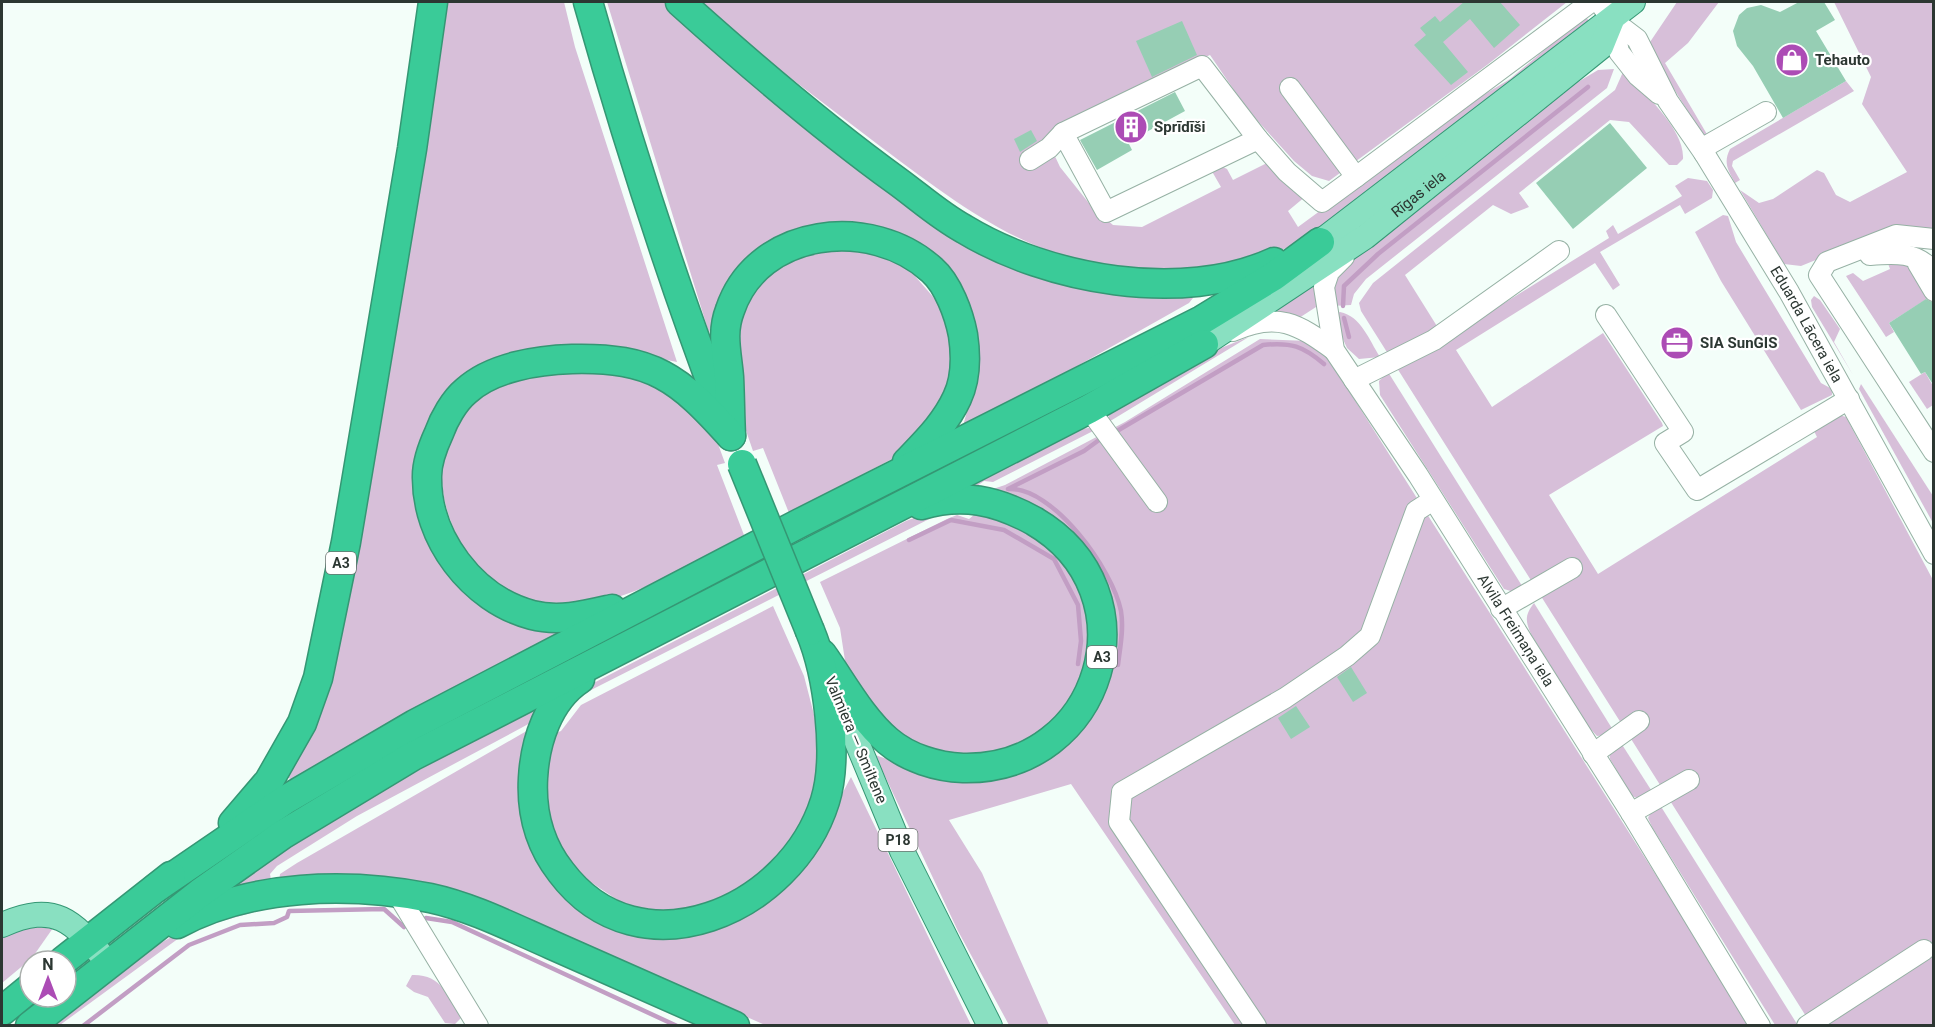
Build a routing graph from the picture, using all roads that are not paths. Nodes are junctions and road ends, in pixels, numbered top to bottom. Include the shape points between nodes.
1 (433, 2) edge
2 (588, 2) edge
3 (680, 2) edge
4 (1591, 2) edge
5 (1633, 2) edge
6 (1605, 11) edge
7 (1290, 88) dead end
8 (1766, 112) dead end
9 (1063, 133) junction
10 (1258, 139) junction
11 (1704, 153) junction
12 (1030, 160) dead end
13 (1356, 177) junction
14 (1365, 237) junction
15 (1934, 239) edge
16 (1320, 242) junction
17 (1559, 251) dead end
18 (1925, 256) edge
19 (1934, 273) edge
20 (1819, 275) junction
21 (1934, 291) edge
22 (1790, 292) junction
23 (1606, 315) dead end
24 (1204, 344) junction
25 (1334, 350) junction
26 (1354, 380) junction
27 (1849, 399) junction
28 (1089, 409) junction
29 (731, 436) junction
30 (1933, 451) edge
31 (892, 478) junction
32 (1433, 500) junction
33 (1157, 502) dead end
34 (819, 546) junction
35 (1933, 553) edge
36 (1572, 568) dead end
37 (646, 602) junction
38 (1501, 609) junction
39 (696, 610) junction
40 (814, 640) junction
41 (1639, 721) dead end
42 (1593, 754) junction
43 (1689, 780) dead end
44 (1631, 813) junction
45 (156, 888) junction
46 (397, 893) junction
47 (2, 925) edge
48 (89, 940) junction
49 (78, 949) edge
50 (1924, 950) dead end
51 (116, 961) junction
52 (18, 998) edge
53 (2, 1011) edge
54 (30, 1026) edge
55 (478, 1026) edge
56 (735, 1026) edge
57 (990, 1026) edge
58 (1256, 1026) edge
59 (1760, 1026) edge
60 (1806, 1026) edge

1 - 45 highway, A3 via 350,519 318,678 302,723 269,781 222,835
2 - 29 highway, A3 via 681,303
3 - 16 highway via 764,79 871,162 964,230 1016,255 1064,270 1132,283 1198,282 1242,274
4 - 13 street
5 - 6 main road, Rīgas iela
6 - 11 street, Eduarda Lācera iela via 1619,52 1638,76 1668,101
6 - 14 main road, Rīgas iela via 1601,47
6 - 16 main road, Rīgas iela
7 - 13 street
8 - 11 street via 1708,145
9 - 10 street via 1202,66
9 - 10 street via 1106,212
9 - 12 street
10 - 13 street via 1287,172 1322,202
11 - 22 street, Eduarda Lācera iela
14 - 24 main road, Rīgas iela
14 - 25 street, Alvila Freimaņa iela via 1329,272 1324,287
15 - 20 street via 1896,235 1827,262
16 - 31 highway, A3 via 1202,320
17 - 26 street via 1434,340
18 - 19 street
18 - 20 street via 1870,255
18 - 21 street via 1922,274
20 - 22 street
20 - 30 street
22 - 27 street, Eduarda Lācera iela
23 - 27 street via 1683,432 1665,443 1697,490
24 - 25 street via 1243,326 1266,320 1288,321
24 - 28 highway, A3
25 - 26 street, Alvila Freimaņa iela
26 - 32 street, Alvila Freimaņa iela
27 - 35 street, Eduarda Lācera iela
28 - 33 street
28 - 34 highway, A3
29 - 31 highway via 723,333 741,286 764,261 787,247 815,238 845,235 879,242 910,253 933,271 954,308 965,347 962,380 947,418
29 - 37 highway via 696,398 656,370 597,359 546,360 504,369 466,391 444,421 431,452 427,477 437,529 463,572 504,605 533,615 569,618
29 - 40 highway, A3, bridge
31 - 37 highway, A3
32 - 38 street, Alvila Freimaņa iela
32 - 58 street via 1416,511 1370,636 1285,698 1122,792 1119,822
34 - 39 highway, A3
34 - 40 highway, A3 via 944,498 992,502 1047,529 1074,554 1095,591 1104,634 1096,679 1086,700 1065,726 1017,759 974,768 930,763 888,741
36 - 38 street
37 - 45 highway, A3 via 415,724 285,800
38 - 42 street, Alvila Freimaņa iela
39 - 40 highway via 572,684 548,717 536,753 532,796 542,842 568,881 584,897 625,919 670,925 712,916 752,897 803,844 824,804 833,768 832,734
39 - 51 highway, A3 via 346,795 200,893
40 - 57 main road, Valmiera — Smiltene / P18 via 902,851
41 - 42 street
42 - 44 street, Alvila Freimaņa iela
43 - 44 street
44 - 59 street, Alvila Freimaņa iela
45 - 48 highway, A3
46 - 51 highway via 306,891 249,898 194,915
46 - 55 street
46 - 56 highway via 431,899 496,921
47 - 48 main road via 24,915 41,913 66,921
48 - 49 highway, A3
48 - 51 main road
50 - 60 street
51 - 54 highway, A3
52 - 53 highway

